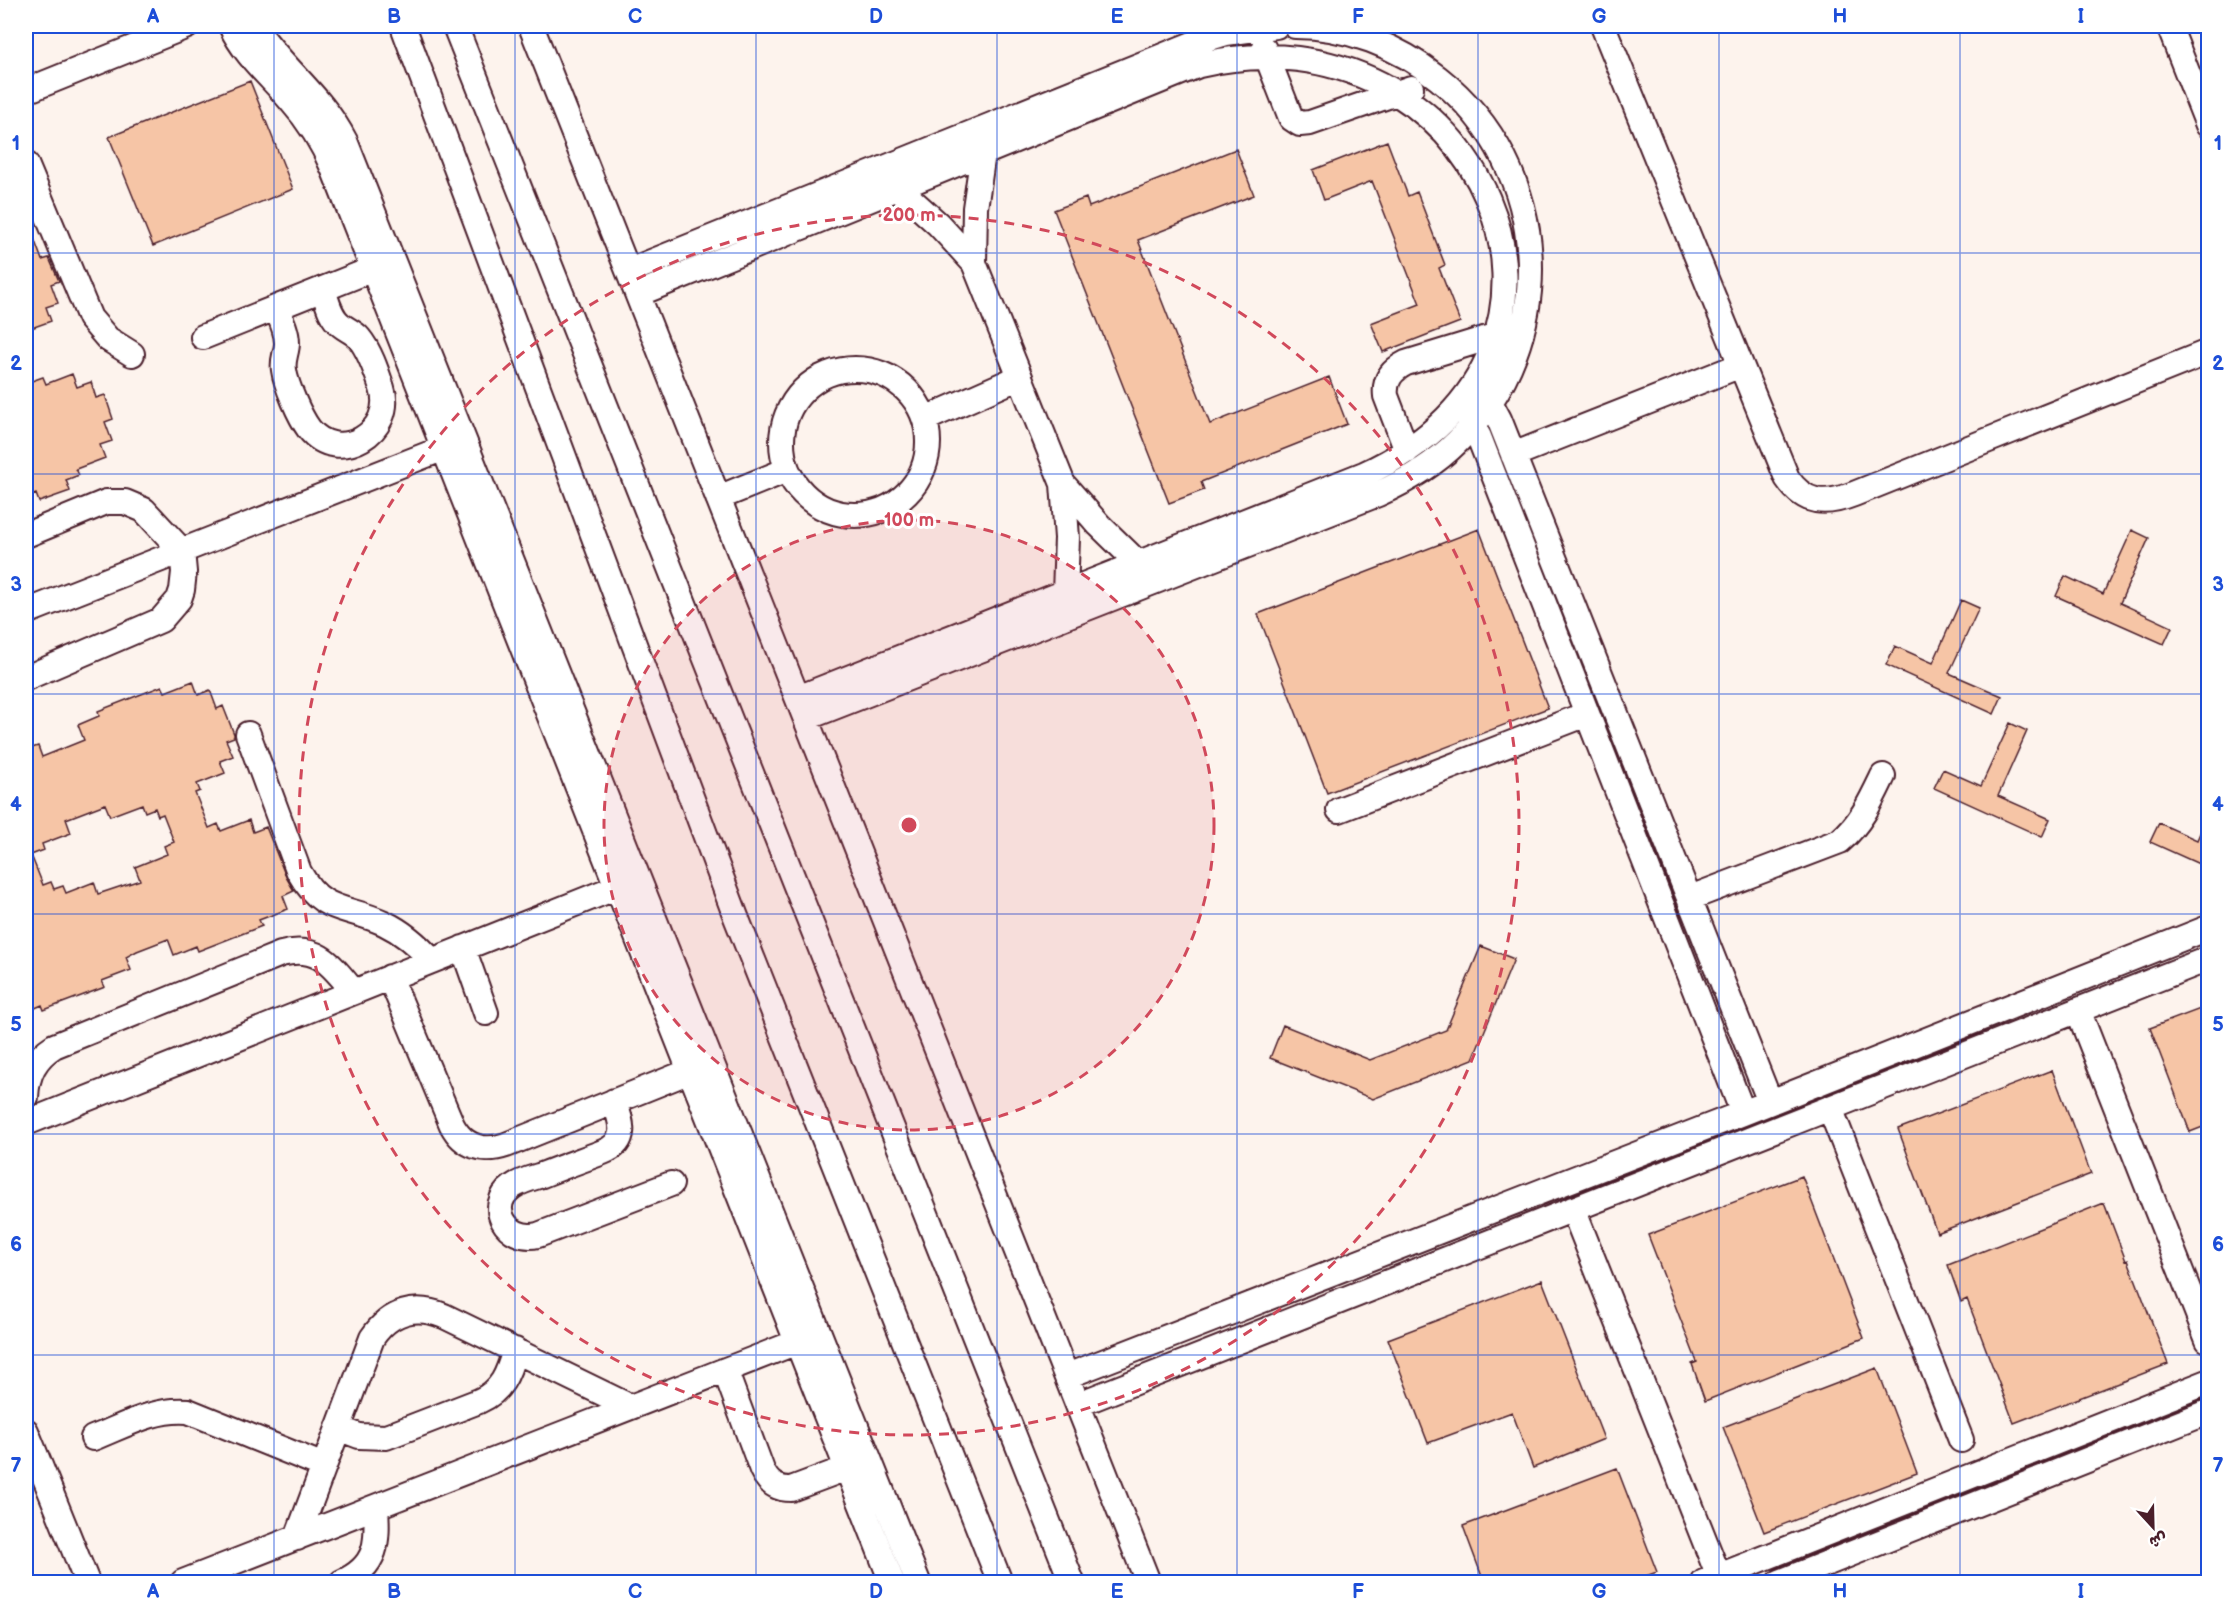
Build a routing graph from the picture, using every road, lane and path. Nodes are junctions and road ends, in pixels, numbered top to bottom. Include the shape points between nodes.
1 (187, 26) edge
2 (231, 26) edge
3 (254, 26) edge
4 (404, 26) edge
5 (455, 26) edge
6 (531, 26) edge
7 (1276, 26) edge
8 (1603, 26) edge
9 (2169, 26) edge
10 (1325, 35) edge
11 (1264, 50) junction
12 (1411, 88) junction
13 (26, 91) edge
14 (2208, 125) edge
15 (983, 153) junction
16 (26, 164) edge
17 (898, 188) junction
18 (974, 263) junction
19 (373, 269) junction
20 (629, 270) junction
21 (323, 289) junction
22 (638, 294) junction
23 (276, 308) junction
24 (1494, 336) junction
25 (203, 337) dead end
26 (2208, 352) edge
27 (132, 354) dead end
28 (1741, 365) junction
29 (1020, 377) junction
30 (1473, 382) junction
31 (1460, 402) junction
32 (1490, 402) junction
33 (925, 419) junction
34 (1473, 425) junction
35 (444, 448) junction
36 (1407, 451) junction
37 (1513, 455) junction
38 (787, 470) junction
39 (1063, 484) junction
40 (718, 498) junction
41 (26, 535) edge
42 (182, 550) junction
43 (1138, 563) junction
44 (1065, 593) junction
45 (26, 612) edge
46 (26, 678) edge
47 (802, 708) junction
48 (1587, 714) junction
49 (248, 734) dead end
50 (1883, 776) dead end
51 (1339, 810) dead end
52 (617, 887) junction
53 (1690, 898) junction
54 (2208, 928) edge
55 (463, 948) junction
56 (2208, 959) edge
57 (432, 961) junction
58 (390, 977) junction
59 (354, 992) junction
60 (2078, 1010) junction
61 (486, 1013) dead end
62 (1748, 1046) junction
63 (1721, 1058) junction
64 (690, 1071) junction
65 (26, 1097) edge
66 (614, 1101) junction
67 (1770, 1102) junction
68 (1830, 1108) junction
69 (1743, 1113) junction
70 (26, 1123) edge
71 (671, 1184) dead end
72 (1573, 1209) junction
73 (2208, 1340) edge
74 (797, 1342) junction
75 (515, 1350) junction
76 (725, 1370) junction
77 (1067, 1376) junction
78 (2208, 1382) edge
79 (1079, 1404) junction
80 (631, 1407) junction
81 (2208, 1412) edge
82 (338, 1428) junction
83 (26, 1431) edge
84 (93, 1438) dead end
85 (1961, 1440) dead end
86 (324, 1466) junction
87 (847, 1468) junction
88 (376, 1507) junction
89 (297, 1538) junction
90 (1711, 1580) edge
91 (87, 1582) edge
92 (183, 1582) edge
93 (342, 1582) edge
94 (892, 1582) edge
95 (918, 1582) edge
96 (1000, 1582) edge
97 (1071, 1582) edge
98 (1148, 1582) edge
99 (1780, 1582) edge

1 - 13 street
2 - 19 street via 251,58 291,101 320,141
3 - 95 street via 328,112 348,148
4 - 96 street via 736,917
5 - 97 street
6 - 20 street
7 - 20 street via 1200,41
8 - 28 street
9 - 14 street
10 - 11 street via 1298,49
10 - 12 street
10 - 32 street via 1383,44 1450,87 1485,127 1512,173 1527,224 1531,277 1518,346
11 - 12 street via 1291,118 1300,124
11 - 15 street via 1199,65
12 - 24 street via 1452,124 1490,189 1500,221 1505,262
15 - 17 street
15 - 18 street via 975,208
16 - 27 street via 90,318 108,339
17 - 18 street
17 - 22 street
18 - 29 street
19 - 21 street
19 - 35 street
20 - 22 street
21 - 23 street
21 - 23 street via 334,318 364,346 382,388 382,418 362,440 332,444 308,427 284,372 286,335
22 - 40 street
23 - 25 street
24 - 30 street
24 - 36 street via 1394,370 1385,389 1386,396
26 - 28 street via 1827,502 1799,493 1787,478
28 - 37 street
29 - 33 street
29 - 39 street
30 - 31 street
30 - 32 street
31 - 34 street
31 - 36 street
32 - 34 street
32 - 37 street
33 - 38 street via 928,448 919,477 900,500 880,511 843,515 829,511 804,495
33 - 38 street via 910,394 887,376 858,369 829,374 804,389 787,413 781,442
34 - 47 street via 1420,472 1378,494
34 - 48 street
35 - 42 street
35 - 52 street
36 - 43 street via 1365,474
37 - 53 street
38 - 40 street
39 - 43 street
39 - 44 street
40 - 47 street
41 - 42 street via 106,502 125,502 144,510
42 - 45 street
42 - 46 street via 182,590 161,620
43 - 44 street
44 - 47 street
47 - 77 street
48 - 51 street
48 - 63 street
49 - 57 street via 298,872 312,892 332,906 398,930
50 - 53 street via 1864,815 1840,841
52 - 55 street
52 - 64 street
53 - 62 street
54 - 67 street
55 - 57 street
55 - 61 street
56 - 60 street
57 - 58 street
58 - 59 street
58 - 66 street via 452,1125 470,1145 497,1148
59 - 65 street via 318,956 300,951 281,954 54,1046 33,1066
59 - 70 street
60 - 68 street
60 - 73 street
62 - 63 street
62 - 67 street
63 - 69 street
64 - 66 street
64 - 74 street
66 - 71 street via 622,1126 615,1145 511,1187 502,1201 505,1225 516,1234 538,1235
67 - 69 street
68 - 72 street
68 - 85 street
69 - 77 street
72 - 79 street
72 - 90 street
74 - 76 street
74 - 87 street
75 - 80 street
75 - 82 street via 502,1385 479,1401 386,1437 359,1436
75 - 82 street via 433,1311 398,1313 372,1338
76 - 80 street
76 - 87 street via 770,1483 791,1489
77 - 79 street
78 - 90 street
79 - 98 street
80 - 88 street
81 - 99 street
82 - 86 street
83 - 91 street
84 - 86 street via 157,1413 188,1411
86 - 89 street
87 - 94 street
88 - 89 street
88 - 93 street via 377,1539 372,1557 360,1572
89 - 92 street

